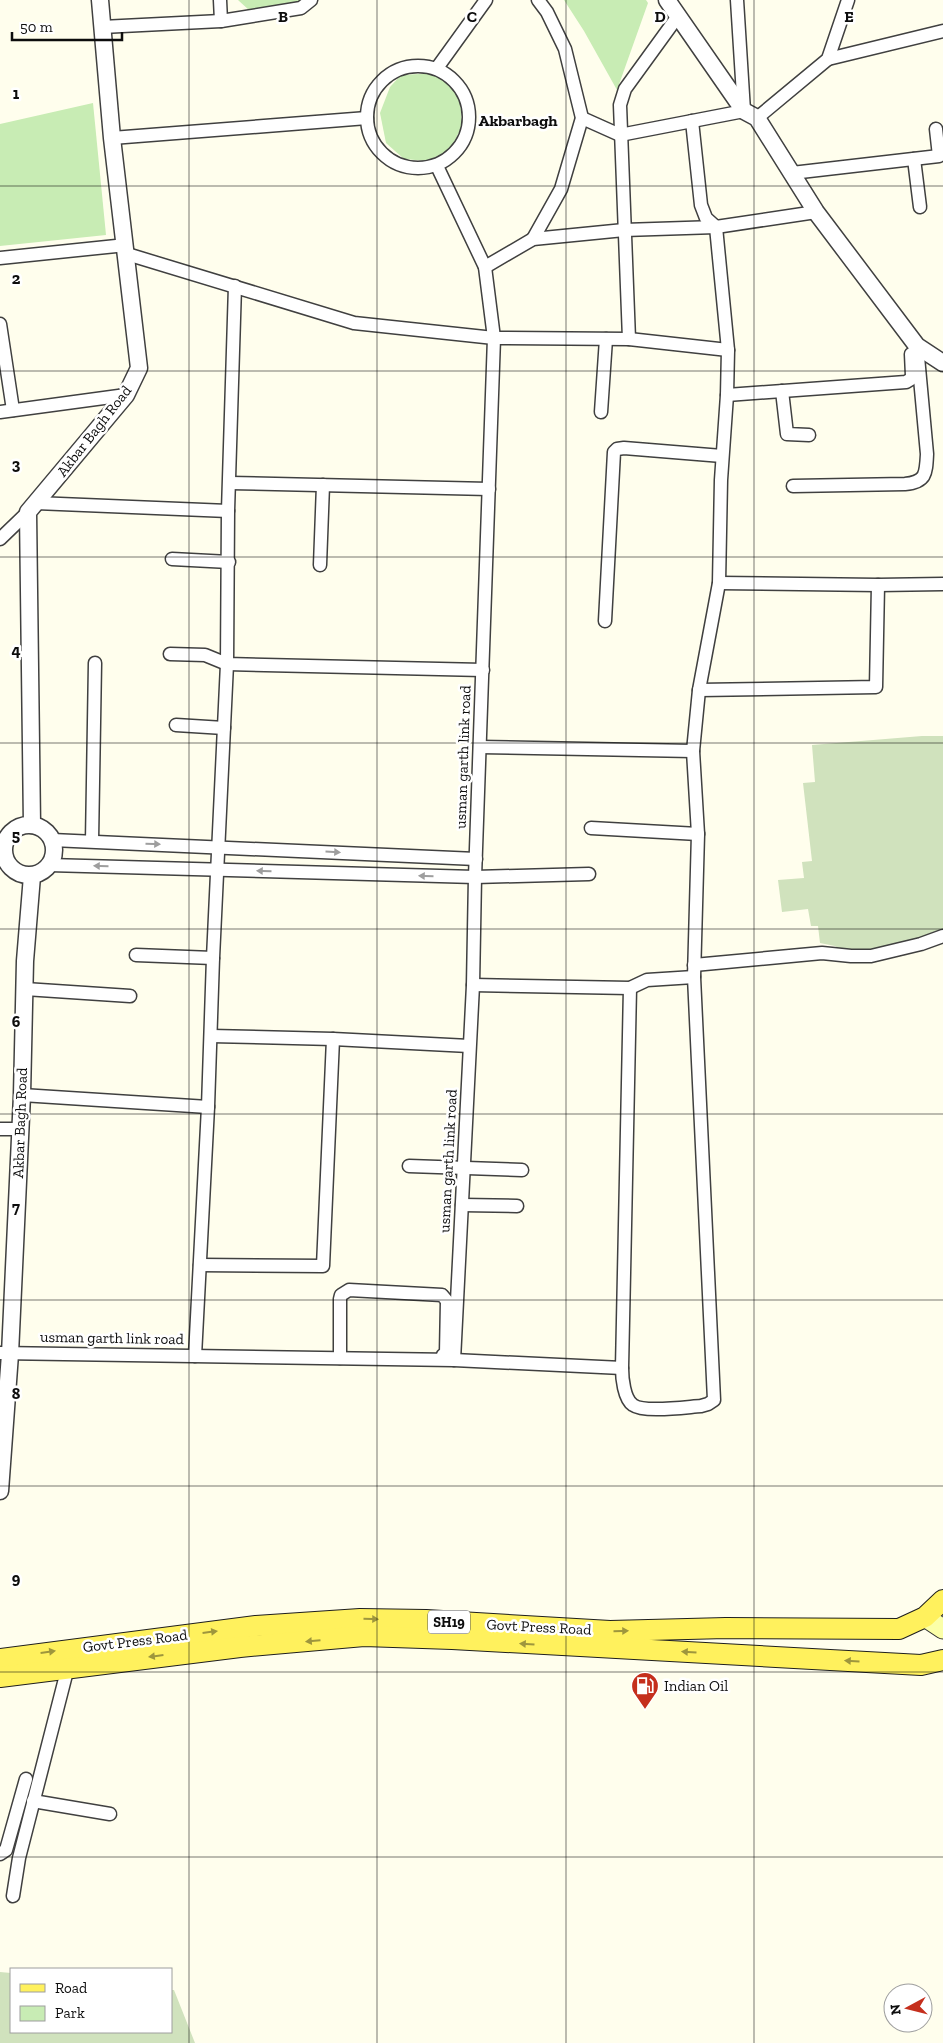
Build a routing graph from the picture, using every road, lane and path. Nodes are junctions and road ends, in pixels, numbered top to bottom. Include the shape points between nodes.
1 (100, 0) edge
2 (220, 0) edge
3 (311, 0) edge
4 (486, 0) edge
5 (538, 0) edge
6 (667, 0) edge
7 (736, 0) edge
8 (848, 0) edge
9 (678, 16) junction
10 (221, 20) junction
11 (102, 27) junction
12 (943, 32) edge
13 (828, 59) junction
14 (436, 68) junction
15 (750, 115) junction
16 (367, 118) junction
17 (582, 118) junction
18 (692, 121) junction
19 (936, 129) dead end
20 (620, 134) junction
21 (112, 138) junction
22 (914, 159) junction
23 (437, 166) junction
24 (792, 173) junction
25 (920, 207) dead end
26 (816, 212) junction
27 (716, 227) junction
28 (624, 230) junction
29 (533, 239) junction
30 (126, 249) junction
31 (0, 258) edge
32 (485, 267) junction
33 (236, 286) junction
34 (0, 324) edge
35 (494, 338) junction
36 (606, 339) junction
37 (629, 339) junction
38 (914, 341) junction
39 (728, 350) junction
40 (943, 363) edge
41 (782, 391) junction
42 (126, 395) junction
43 (727, 395) junction
44 (6, 411) edge
45 (601, 412) dead end
46 (809, 435) dead end
47 (722, 456) junction
48 (230, 483) junction
49 (323, 485) junction
50 (793, 486) dead end
51 (489, 489) junction
52 (32, 507) junction
53 (228, 510) junction
54 (2, 536) edge
55 (172, 559) dead end
56 (229, 562) junction
57 (320, 565) dead end
58 (719, 583) junction
59 (943, 584) edge
60 (878, 585) junction
61 (605, 621) dead end
62 (170, 654) dead end
63 (96, 663) dead end
64 (227, 664) junction
65 (483, 670) junction
66 (700, 690) junction
67 (176, 725) dead end
68 (224, 728) junction
69 (480, 747) junction
70 (693, 751) junction
71 (32, 825) junction
72 (591, 828) dead end
73 (698, 834) junction
74 (52, 840) junction
75 (92, 841) junction
76 (218, 846) junction
77 (2, 848) edge
78 (476, 859) junction
79 (50, 865) junction
80 (217, 869) junction
81 (589, 874) dead end
82 (32, 876) junction
83 (475, 877) junction
84 (943, 936) edge
85 (136, 954) dead end
86 (213, 958) junction
87 (694, 971) junction
88 (473, 985) junction
89 (25, 988) junction
90 (630, 988) junction
91 (130, 996) dead end
92 (211, 1036) junction
93 (333, 1038) junction
94 (469, 1046) junction
95 (22, 1096) junction
96 (208, 1107) junction
97 (0, 1129) edge
98 (20, 1129) junction
99 (409, 1166) dead end
100 (464, 1168) junction
101 (522, 1170) dead end
102 (462, 1204) junction
103 (518, 1206) dead end
104 (200, 1265) junction
105 (5, 1353) edge
106 (340, 1354) junction
107 (195, 1356) junction
108 (454, 1360) junction
109 (622, 1368) junction
110 (0, 1491) edge
111 (943, 1600) edge
112 (925, 1616) junction
113 (943, 1628) edge
114 (0, 1659) edge
115 (943, 1660) edge
116 (68, 1667) junction
117 (0, 1677) edge
118 (26, 1779) dead end
119 (34, 1801) junction
120 (110, 1814) dead end
121 (0, 1854) edge
122 (13, 1896) dead end

1 - 11 street, Akbar Bagh Road
2 - 10 street
3 - 10 street via 301,8
4 - 14 street
5 - 17 street via 565,49
6 - 9 street
7 - 15 street
8 - 13 street
9 - 15 street
9 - 20 street via 625,89 620,106
10 - 11 street
11 - 21 street, Akbar Bagh Road
12 - 13 street
13 - 15 street
14 - 16 street via 407,66 382,80 369,100
14 - 23 street via 452,77 466,95 470,113 467,135 458,151
15 - 18 street
15 - 24 street
16 - 21 street
16 - 23 street via 370,135 392,162 419,169
17 - 20 street
17 - 29 street via 561,189
18 - 20 street
18 - 27 street via 701,205 706,218
19 - 22 street via 939,156
20 - 28 street
21 - 30 street, Akbar Bagh Road
22 - 24 street
22 - 25 street
23 - 32 street, usman garth link road
24 - 26 street
26 - 27 street
26 - 38 street
27 - 28 street
27 - 39 street
28 - 29 street
28 - 37 street
29 - 32 street
30 - 31 street
30 - 33 street
30 - 42 street, Akbar Bagh Road via 139,368
32 - 35 street, usman garth link road
33 - 35 street via 354,323
33 - 48 street
34 - 44 street
35 - 36 street
35 - 51 street, usman garth link road
36 - 37 street
36 - 45 street
37 - 39 street
38 - 40 street
38 - 41 street via 912,376 906,382
38 - 50 street via 927,454 923,478 905,484
39 - 43 street
41 - 43 street
41 - 46 street via 787,434
42 - 44 street
42 - 52 street, Akbar Bagh Road
43 - 47 street
47 - 58 street
47 - 61 street via 624,448 614,452
48 - 49 street
48 - 53 street
49 - 51 street
49 - 57 street
51 - 65 street, usman garth link road
52 - 53 street
52 - 54 street
52 - 71 street
53 - 56 street
55 - 56 street
56 - 64 street
58 - 60 street
58 - 66 street
59 - 60 street
60 - 66 street via 876,687
62 - 64 street via 204,656
63 - 75 street
64 - 65 street
64 - 68 street
65 - 69 street, usman garth link road
66 - 70 street
67 - 68 street
68 - 76 street
69 - 70 street
69 - 78 street, usman garth link road
70 - 73 street
71 - 74 street via 46,831
71 - 77 street via 16,828
72 - 73 street
73 - 87 street
74 - 75 street
74 - 79 street via 54,852
75 -> 76 street
76 -> 78 street
76 - 80 street
77 - 82 street via 11,869
78 - 83 street, usman garth link road
80 -> 79 street
79 - 82 street
83 -> 80 street
80 - 86 street
81 - 83 street
82 - 89 street, Akbar Bagh Road
83 - 88 street, usman garth link road
84 - 87 street via 871,956 822,953
85 - 86 street
86 - 92 street
87 - 90 street via 647,980
87 - 109 street via 714,1400 701,1406 639,1408 627,1397
88 - 90 street
88 - 94 street, usman garth link road
89 - 91 street
89 - 95 street, Akbar Bagh Road
90 - 109 street
92 - 93 street
92 - 96 street
93 - 94 street
93 - 104 street via 323,1266
94 - 100 street, usman garth link road
95 - 96 street
95 - 98 street, Akbar Bagh Road
96 - 104 street
97 - 98 street
98 - 105 street, Akbar Bagh Road
99 - 100 street
100 - 101 street
100 - 102 street, usman garth link road
102 - 103 street
102 - 108 street, usman garth link road
104 - 107 street
105 - 107 street, usman garth link road
105 - 110 street, Akbar Bagh Road
106 - 106 street via 340,1299 344,1292 442,1295 447,1300 445,1354
106 - 107 street, usman garth link road
106 - 108 street, usman garth link road
108 - 109 street, usman garth link road
111 - 112 main road, SH19
112 - 113 main road
114 -> 112 main road, Govt Press Road / SH19 via 256,1626 360,1619 610,1631 899,1629
115 -> 116 main road, SH19 via 920,1665 364,1636
116 - 117 main road, SH19
116 - 119 street
118 - 121 street via 6,1850
119 - 120 street
119 - 122 street

